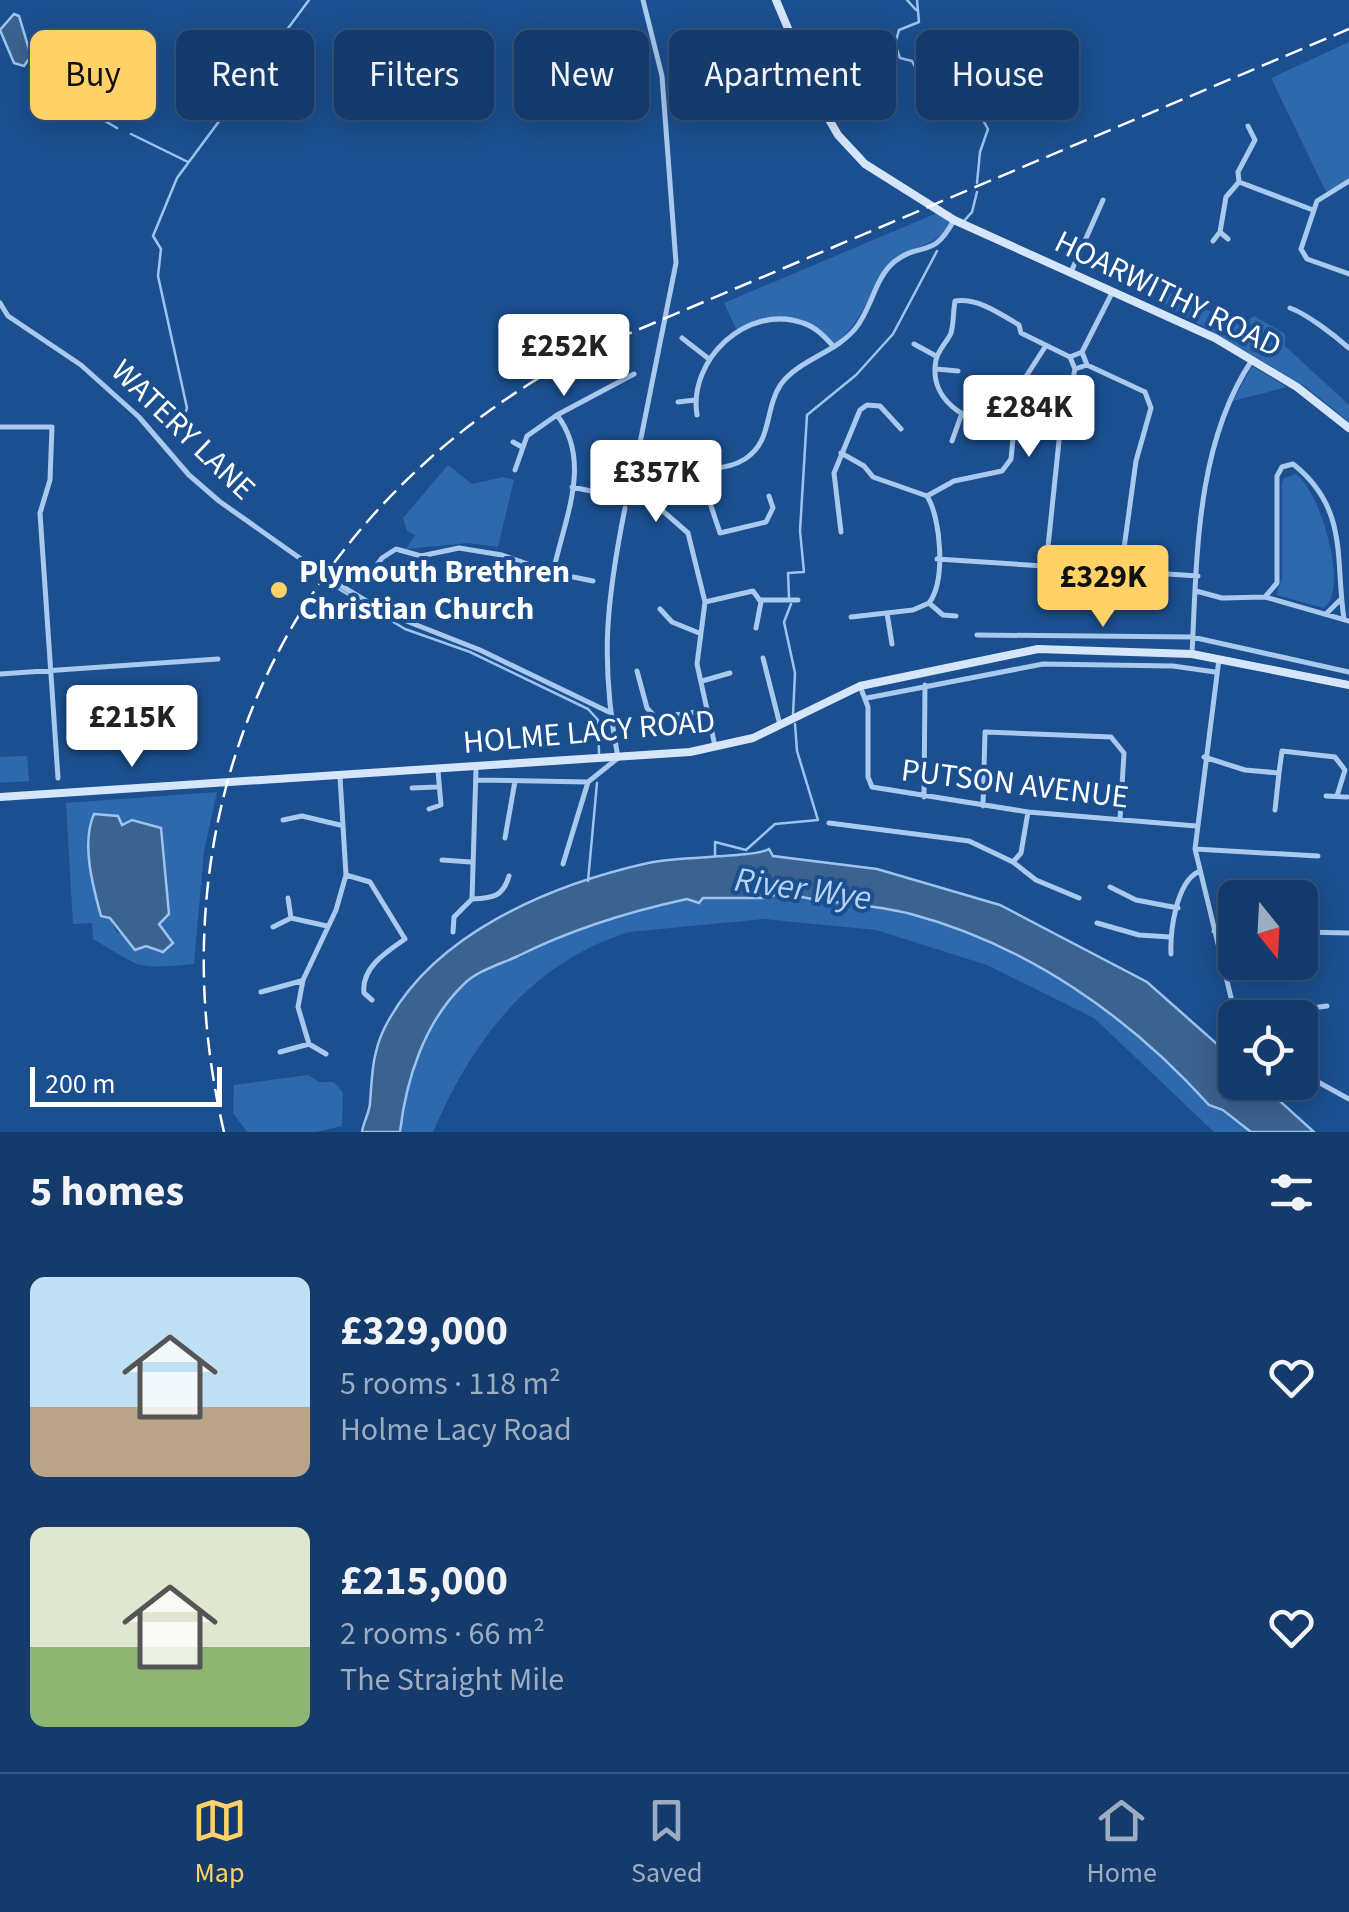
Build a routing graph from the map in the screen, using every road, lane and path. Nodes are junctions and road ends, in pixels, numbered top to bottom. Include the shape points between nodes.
1 (642, 0) edge
2 (776, 0) edge
3 (1248, 126) dead end
4 (1349, 181) edge
5 (1239, 182) junction
6 (1103, 200) dead end
7 (1314, 210) junction
8 (954, 220) junction
9 (1220, 232) junction
10 (1228, 239) dead end
11 (1213, 241) dead end
12 (1071, 272) junction
13 (1349, 274) edge
14 (1113, 290) junction
15 (0, 303) edge
16 (1290, 308) dead end
17 (682, 338) dead end
18 (914, 344) dead end
19 (834, 346) junction
20 (1045, 346) junction
21 (1349, 348) edge
22 (1082, 352) junction
23 (936, 356) junction
24 (1070, 358) junction
25 (708, 359) junction
26 (1252, 360) junction
27 (1086, 365) junction
28 (936, 369) junction
29 (1075, 369) junction
30 (958, 372) dead end
31 (634, 374) dead end
32 (695, 400) junction
33 (678, 402) dead end
34 (556, 414) junction
35 (697, 415) dead end
36 (961, 416) junction
37 (0, 426) edge
38 (1014, 426) junction
39 (1349, 428) edge
40 (901, 430) dead end
41 (952, 441) dead end
42 (512, 442) dead end
43 (522, 448) junction
44 (842, 453) junction
45 (670, 460) dead end
46 (710, 468) junction
47 (515, 470) dead end
48 (572, 488) junction
49 (769, 496) dead end
50 (927, 496) junction
51 (629, 498) junction
52 (626, 508) dead end
53 (841, 532) dead end
54 (937, 559) junction
55 (1046, 566) junction
56 (1121, 570) junction
57 (552, 573) junction
58 (368, 576) dead end
59 (1198, 576) junction
60 (592, 581) dead end
61 (1196, 591) junction
62 (1265, 598) junction
63 (1340, 599) junction
64 (760, 600) junction
65 (798, 600) dead end
66 (705, 602) junction
67 (929, 603) junction
68 (660, 609) dead end
69 (888, 612) junction
70 (1327, 613) junction
71 (956, 616) dead end
72 (852, 617) dead end
73 (1346, 620) edge
74 (756, 628) dead end
75 (699, 633) junction
76 (977, 635) dead end
77 (1192, 637) junction
78 (892, 644) dead end
79 (1192, 654) junction
80 (763, 658) dead end
81 (218, 659) dead end
82 (1219, 660) junction
83 (48, 670) junction
84 (637, 671) dead end
85 (1215, 672) junction
86 (1349, 672) edge
87 (0, 674) edge
88 (730, 674) dead end
89 (702, 681) junction
90 (1349, 685) edge
91 (860, 686) junction
92 (925, 686) junction
93 (866, 698) junction
94 (708, 710) junction
95 (609, 712) junction
96 (780, 725) junction
97 (715, 747) junction
98 (1204, 757) junction
99 (618, 758) junction
100 (507, 767) junction
101 (476, 769) junction
102 (438, 771) junction
103 (1279, 773) junction
104 (340, 777) junction
105 (58, 778) dead end
106 (476, 780) junction
107 (511, 781) junction
108 (588, 782) junction
109 (437, 787) junction
110 (412, 788) dead end
111 (1326, 796) dead end
112 (1336, 796) junction
113 (0, 797) edge
114 (1347, 797) edge
115 (924, 798) junction
116 (983, 806) junction
117 (429, 809) dead end
118 (1275, 810) dead end
119 (1028, 812) junction
120 (283, 820) dead end
121 (1120, 820) junction
122 (829, 823) dead end
123 (340, 825) junction
124 (1196, 826) junction
125 (505, 838) dead end
126 (1195, 849) junction
127 (1318, 856) dead end
128 (442, 860) dead end
129 (472, 862) junction
130 (1014, 862) junction
131 (563, 864) dead end
132 (1198, 872) junction
133 (346, 875) junction
134 (509, 876) dead end
135 (1110, 887) dead end
136 (288, 898) dead end
137 (1079, 898) dead end
138 (472, 899) junction
139 (1178, 908) junction
140 (290, 918) junction
141 (1097, 923) dead end
142 (326, 926) junction
143 (274, 927) dead end
144 (1214, 931) junction
145 (1218, 931) edge
146 (453, 932) dead end
147 (1318, 932) edge
148 (1349, 933) edge
149 (1170, 936) junction
150 (1171, 954) dead end
151 (303, 980) junction
152 (261, 992) dead end
153 (372, 1000) dead end
154 (1231, 1000) edge
155 (1327, 1006) dead end
156 (1318, 1007) edge
157 (309, 1044) junction
158 (280, 1052) dead end
159 (326, 1054) dead end
160 (1318, 1082) edge
161 (1349, 1099) edge

1 - 51 street via 662,76 676,263
2 - 8 street, HOARWITHY ROAD via 838,135 864,164
3 - 5 street via 1255,140
4 - 7 street via 1326,192
5 - 7 street
5 - 9 street via 1226,196
6 - 12 street
7 - 13 street via 1301,255
8 - 12 street, HOARWITHY ROAD
8 - 19 street via 938,245 886,270 862,319
9 - 10 street
9 - 11 street
12 - 14 street, HOARWITHY ROAD
14 - 22 street
14 - 26 street, HOARWITHY ROAD
15 - 95 street, WATERY LANE via 8,316 102,383 220,502 324,576 386,614
16 - 21 street via 1308,314
17 - 25 street
18 - 23 street
19 - 25 street via 806,324 783,320 742,329
19 - 46 street via 780,386 758,448 738,463
20 - 23 street via 994,311 955,302 953,326
20 - 24 street
20 - 38 street via 1018,389
22 - 24 street
22 - 27 street
23 - 28 street
24 - 29 street
25 - 32 street
26 - 39 street, HOARWITHY ROAD
26 - 59 street via 1231,392 1210,448
27 - 29 street
27 - 56 street via 1145,392 1150,408
28 - 30 street
28 - 36 street via 941,393
29 - 55 street via 1059,440
31 - 34 street
32 - 33 street
32 - 35 street
34 - 43 street
34 - 48 street via 578,459
36 - 38 street via 995,428
36 - 41 street
37 - 83 street via 52,427 50,480 40,513
38 - 50 street via 1011,459 1002,470 954,481
40 - 44 street via 880,406 867,404
42 - 43 street
43 - 47 street
44 - 50 street via 873,477
44 - 53 street via 834,473
45 - 46 street
46 - 49 street via 708,497 720,533 766,522
48 - 51 street
48 - 57 street
50 - 54 street via 936,514
51 - 66 street via 656,505 680,522
52 - 95 street via 606,610
54 - 55 street
54 - 67 street
55 - 56 street
56 - 59 street
57 - 58 street via 460,548 421,556 396,550
57 - 60 street
59 - 61 street
61 - 62 street
61 - 77 street
62 - 63 street via 1277,583 1276,476 1292,464 1310,480 1333,521 1343,572
62 - 70 street
63 - 70 street
63 - 73 street
64 - 65 street
64 - 66 street via 744,591
64 - 74 street
66 - 75 street
67 - 69 street
67 - 71 street
68 - 75 street
69 - 72 street
69 - 78 street
70 - 73 street
75 - 89 street
76 - 77 street
77 - 79 street
77 - 86 street
79 - 82 street, HOLME LACY ROAD
79 - 91 street, HOLME LACY ROAD via 1038,649
80 - 96 street
81 - 83 street
82 - 85 street
82 - 90 street, HOLME LACY ROAD
83 - 87 street
83 - 105 street
84 - 94 street via 656,718
85 - 92 street via 1043,664
85 - 98 street
88 - 89 street
89 - 94 street
91 - 93 street, PUTSON AVENUE
91 - 96 street, HOLME LACY ROAD
92 - 93 street
92 - 115 street
93 - 115 street, PUTSON AVENUE via 869,783
94 - 97 street
95 - 99 street
96 - 97 street, HOLME LACY ROAD
97 - 99 street, HOLME LACY ROAD
98 - 103 street
98 - 124 street
99 - 100 street, HOLME LACY ROAD
99 - 108 street
100 - 101 street, HOLME LACY ROAD
100 - 107 street
101 - 102 street, HOLME LACY ROAD
101 - 106 street
102 - 104 street, HOLME LACY ROAD
102 - 109 street
103 - 112 street via 1282,751 1335,757 1345,770
103 - 118 street
104 - 113 street, HOLME LACY ROAD
104 - 123 street
106 - 107 street
106 - 129 street
107 - 108 street
107 - 125 street
108 - 131 street
109 - 110 street
109 - 117 street via 441,805
111 - 112 street
112 - 114 street
115 - 116 street, PUTSON AVENUE
116 - 119 street, PUTSON AVENUE
116 - 121 street via 985,732 1111,737 1124,753
119 - 121 street, PUTSON AVENUE
119 - 130 street
120 - 123 street via 302,816
121 - 124 street, PUTSON AVENUE
122 - 130 street via 970,840
123 - 133 street
124 - 126 street
126 - 127 street
126 - 132 street
128 - 129 street
129 - 138 street
130 - 137 street via 1036,880
132 - 139 street via 1186,880
132 - 144 street
133 - 142 street
133 - 153 street via 370,882 404,939 365,976 364,993
134 - 138 street via 496,897
135 - 139 street
136 - 140 street
138 - 146 street via 454,917
139 - 149 street
140 - 142 street
140 - 143 street
141 - 149 street
142 - 151 street
144 - 145 street
144 - 154 street
147 - 148 street
149 - 150 street
151 - 152 street
151 - 157 street via 298,1008
155 - 156 street
157 - 158 street
157 - 159 street
160 - 161 street

